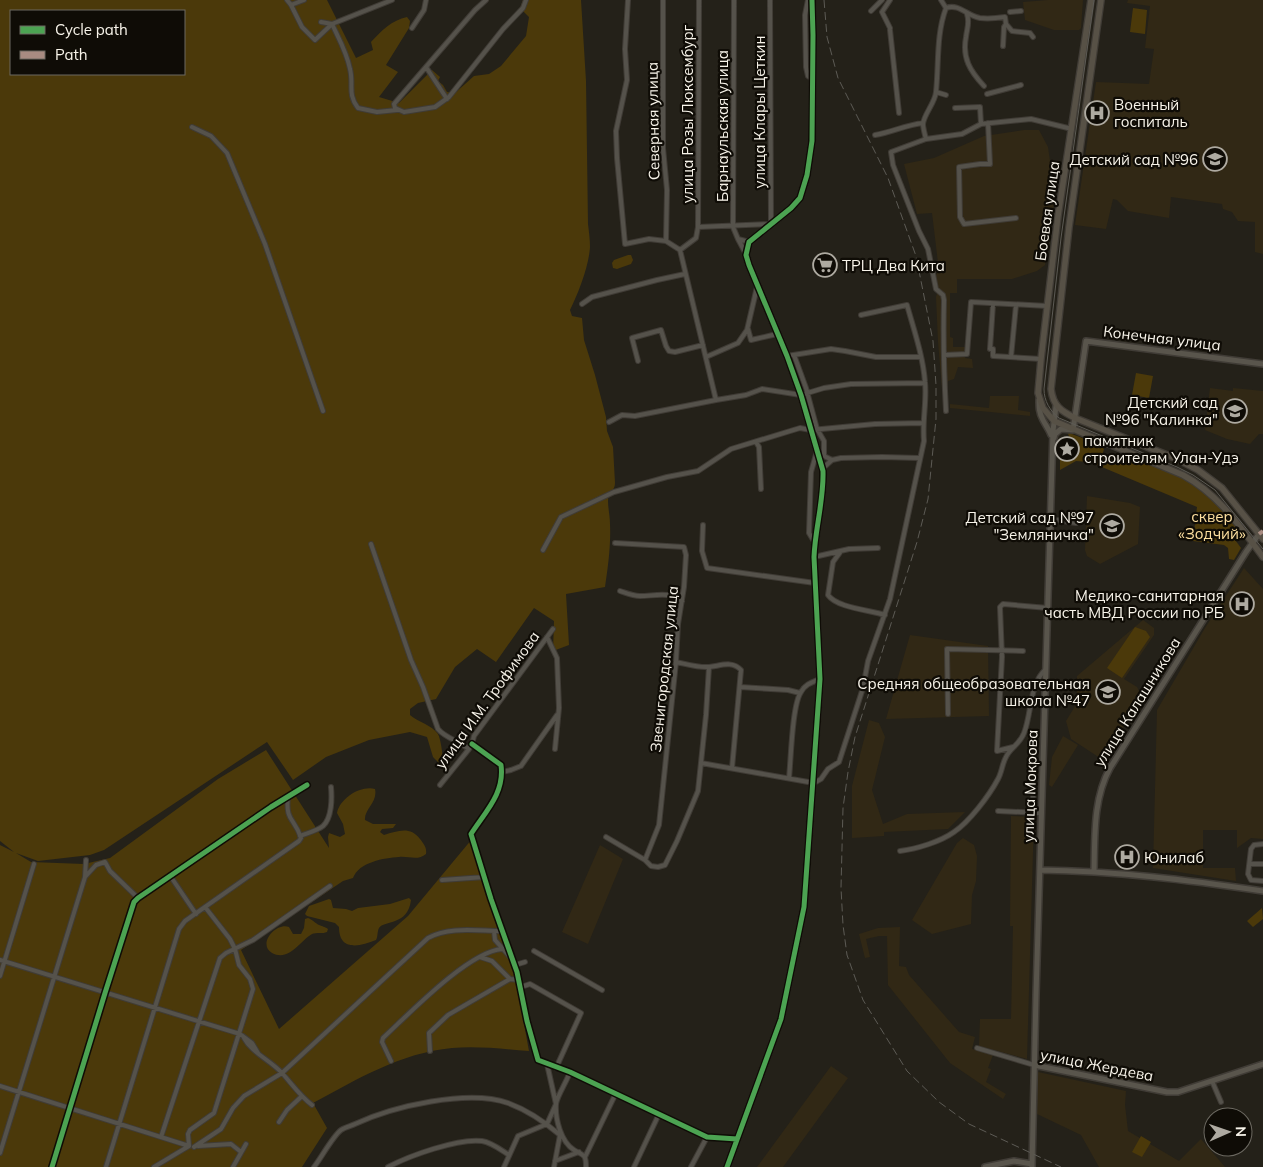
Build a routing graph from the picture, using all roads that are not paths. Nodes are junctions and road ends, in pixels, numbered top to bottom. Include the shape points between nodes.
1 (287, 0) edge
2 (304, 0) edge
3 (392, 0) edge
4 (426, 0) edge
5 (486, 0) edge
6 (526, 0) edge
7 (628, 0) edge
8 (663, 0) edge
9 (698, 0) edge
10 (734, 0) edge
11 (770, 0) edge
12 (808, 0) edge
13 (812, 0) edge
14 (882, 0) edge
15 (890, 0) edge
16 (941, 0) edge
17 (1091, 0) edge
18 (1101, 0) edge
19 (291, 5) junction
20 (946, 8) junction
21 (871, 11) dead end
22 (1021, 11) dead end
23 (1010, 12) dead end
24 (967, 14) junction
25 (321, 22) dead end
26 (332, 24) junction
27 (1006, 24) junction
28 (412, 28) dead end
29 (1033, 37) dead end
30 (1003, 46) dead end
31 (426, 67) junction
32 (813, 80) junction
33 (1022, 85) dead end
34 (984, 86) dead end
35 (936, 92) junction
36 (987, 94) dead end
37 (946, 95) dead end
38 (447, 99) junction
39 (955, 108) dead end
40 (398, 110) junction
41 (899, 113) dead end
42 (923, 123) junction
43 (988, 123) junction
44 (981, 124) junction
45 (192, 126) dead end
46 (1072, 129) junction
47 (1082, 131) junction
48 (875, 135) dead end
49 (926, 139) junction
50 (1016, 218) dead end
51 (771, 224) junction
52 (734, 227) junction
53 (698, 228) junction
54 (738, 239) junction
55 (666, 241) junction
56 (749, 242) junction
57 (680, 250) junction
58 (746, 255) junction
59 (685, 274) junction
60 (757, 287) junction
61 (582, 304) dead end
62 (993, 304) junction
63 (1016, 305) junction
64 (1047, 306) junction
65 (861, 315) dead end
66 (748, 329) junction
67 (777, 334) junction
68 (703, 345) junction
69 (794, 355) junction
70 (787, 356) junction
71 (944, 356) junction
72 (706, 357) junction
73 (921, 357) junction
74 (1011, 358) junction
75 (1041, 359) junction
76 (638, 361) dead end
77 (1263, 364) edge
78 (925, 383) junction
79 (807, 393) junction
80 (1038, 393) junction
81 (801, 395) junction
82 (716, 400) junction
83 (1055, 403) junction
84 (323, 411) dead end
85 (946, 411) dead end
86 (1075, 418) junction
87 (1054, 421) junction
88 (609, 422) dead end
89 (922, 423) junction
90 (817, 429) junction
91 (811, 430) junction
92 (1073, 430) junction
93 (756, 442) junction
94 (1053, 443) junction
95 (817, 451) junction
96 (919, 458) junction
97 (832, 460) junction
98 (822, 469) junction
99 (761, 490) dead end
100 (1050, 519) junction
101 (1076, 523) dead end
102 (703, 525) dead end
103 (1262, 535) edge
104 (1252, 542) junction
105 (615, 543) dead end
106 (815, 543) junction
107 (371, 544) dead end
108 (878, 548) dead end
109 (543, 550) dead end
110 (841, 551) junction
111 (824, 556) junction
112 (814, 557) junction
113 (1263, 557) edge
114 (833, 562) junction
115 (815, 584) junction
116 (620, 591) dead end
117 (682, 601) junction
118 (1048, 608) junction
119 (885, 615) junction
120 (553, 629) dead end
121 (547, 637) junction
122 (1000, 651) junction
123 (1023, 651) dead end
124 (676, 662) junction
125 (709, 667) junction
126 (1046, 669) junction
127 (820, 679) junction
128 (740, 686) junction
129 (800, 693) junction
130 (558, 713) junction
131 (948, 714) dead end
132 (472, 744) junction
133 (1013, 748) junction
134 (469, 749) junction
135 (554, 749) dead end
136 (997, 751) junction
137 (992, 754) dead end
138 (701, 762) junction
139 (1033, 766) dead end
140 (732, 768) junction
141 (502, 772) junction
142 (789, 778) junction
143 (814, 782) junction
144 (307, 785) dead end
145 (440, 785) dead end
146 (331, 787) dead end
147 (288, 796) junction
148 (998, 811) dead end
149 (1033, 813) junction
150 (1042, 813) junction
151 (300, 836) junction
152 (606, 837) dead end
153 (1263, 844) edge
154 (900, 851) dead end
155 (86, 860) dead end
156 (645, 860) junction
157 (34, 864) dead end
158 (1250, 864) junction
159 (1263, 864) edge
160 (1040, 870) junction
161 (1094, 871) junction
162 (85, 877) junction
163 (171, 877) junction
164 (485, 877) junction
165 (442, 880) dead end
166 (1263, 881) edge
167 (330, 886) dead end
168 (1263, 892) edge
169 (138, 898) junction
170 (205, 907) junction
171 (196, 914) junction
172 (494, 931) junction
173 (502, 931) junction
174 (235, 949) junction
175 (502, 949) junction
176 (534, 951) dead end
177 (480, 957) junction
178 (2, 961) edge
179 (525, 962) dead end
180 (514, 963) junction
181 (0, 976) edge
182 (54, 977) junction
183 (510, 979) junction
184 (520, 980) junction
185 (521, 987) junction
186 (602, 990) dead end
187 (105, 993) junction
188 (155, 1009) junction
189 (198, 1022) junction
190 (242, 1036) junction
191 (976, 1048) dead end
192 (430, 1051) dead end
193 (391, 1061) dead end
194 (546, 1064) junction
195 (1263, 1064) edge
196 (1034, 1065) junction
197 (556, 1068) junction
198 (570, 1072) junction
199 (282, 1073) junction
200 (1212, 1081) junction
201 (0, 1086) edge
202 (18, 1092) junction
203 (616, 1093) junction
204 (301, 1097) junction
205 (1220, 1102) dead end
206 (556, 1104) junction
207 (312, 1105) dead end
208 (69, 1108) junction
209 (659, 1114) junction
210 (279, 1122) dead end
211 (121, 1124) junction
212 (547, 1124) junction
213 (560, 1135) junction
214 (161, 1137) junction
215 (707, 1137) junction
216 (737, 1139) junction
217 (246, 1144) dead end
218 (192, 1146) junction
219 (241, 1152) junction
220 (580, 1152) junction
221 (0, 1153) edge
222 (510, 1155) junction
223 (585, 1157) junction
224 (555, 1161) junction
225 (1032, 1166) edge
226 (52, 1167) edge
227 (106, 1167) edge
228 (154, 1167) edge
229 (233, 1167) edge
230 (314, 1167) edge
231 (388, 1167) edge
232 (504, 1167) edge
233 (554, 1167) edge
234 (586, 1167) edge
235 (634, 1167) edge
236 (690, 1167) edge
237 (727, 1167) edge
238 (985, 1167) edge

1 - 19 street
2 - 19 street
3 - 26 street
4 - 28 street via 424,10
5 - 31 street
6 - 38 street via 523,8
7 - 55 street via 627,80 616,131 625,244 649,239
8 - 55 street, Северная улица
9 - 53 street, улица Розы Люксембург
10 - 52 street, Барнаульская улица
11 - 51 street, улица Клары Цеткин
12 - 32 street via 805,15 806,67 808,76
13 - 32 main road
14 - 21 street
15 - 41 street via 882,12 890,29
16 - 20 street
17 - 46 main road, Боевая улица
18 - 47 main road, Боевая улица
19 - 26 street via 302,27 315,40
20 - 24 street via 959,7
20 - 35 street via 938,48
22 - 23 street
24 - 27 street via 979,18 1005,17
24 - 34 street via 970,21 966,62
25 - 26 street
26 - 40 street via 348,61 353,101 358,108 377,112
27 - 29 street via 1012,31 1030,33
27 - 30 street
31 - 38 street
31 - 40 street via 394,104
32 - 51 main road via 812,141 807,175 800,198
33 - 36 street
35 - 37 street
35 - 42 street
38 - 40 street via 435,107
39 - 44 street via 980,107
42 - 48 street
42 - 49 street
43 - 44 street
43 - 46 street via 1031,119
43 - 50 street via 990,164 959,167 960,217 964,224
44 - 49 street via 962,134
45 - 84 street via 211,136 226,153 265,244
46 - 47 main road
46 - 64 main road, Боевая улица
47 - 83 main road, Боевая улица via 1051,389
49 - 71 street via 893,150 891,155 928,248 936,289 944,297
51 - 52 street
51 - 56 main road
52 - 53 street
52 - 54 street, Барнаульская улица
53 - 57 street via 696,238
54 - 56 street
54 - 58 street, Барнаульская улица
55 - 57 street
56 - 58 main road
57 - 59 street
58 - 60 main road
59 - 61 street via 592,298
59 - 68 street
60 - 66 street
60 - 67 main road
62 - 63 street
62 - 71 street via 971,302 967,354
62 - 74 street via 990,348 994,356
63 - 64 street
63 - 74 street
64 - 75 main road, Боевая улица
65 - 73 street via 907,305
66 - 67 street via 751,340
66 - 72 street via 738,343
67 - 70 main road
68 - 72 street
68 - 76 street via 669,351 661,330 632,338
69 - 70 street
69 - 73 street via 831,349 876,357
69 - 79 street
70 - 81 main road
71 - 85 street
72 - 82 street
73 - 78 street
74 - 75 street
75 - 80 main road, Боевая улица
77 - 86 main road, Конечная улица via 1086,341
78 - 79 street via 851,384
78 - 89 street
79 - 81 street
79 - 90 street
80 - 87 main road via 1043,408
80 - 94 main road via 1039,411
81 - 82 street via 762,389
81 - 91 main road
82 - 88 street via 635,416 622,415
83 - 86 main road
83 - 87 main road, улица Мокрова
86 - 92 main road, Конечная улица
86 - 103 main road via 1198,470 1222,488
87 - 92 main road
87 - 94 main road, улица Мокрова
89 - 90 street
89 - 96 street via 924,441
90 - 91 street
90 - 97 street via 824,441 824,456
91 - 93 street via 800,428
91 - 95 main road
92 - 94 main road via 1061,429 1055,434
92 - 104 main road via 1193,480 1216,497
93 - 99 street
93 - 109 street via 731,449 698,471 614,492 561,517
94 - 100 main road, улица Мокрова
95 - 98 main road
95 - 106 street via 811,472 808,533
96 - 97 street via 882,456
96 - 119 street via 910,513
97 - 98 street
98 - 106 main road
100 - 101 street
100 - 118 main road, улица Мокрова
102 - 115 street via 702,551 706,568
103 - 104 main road, улица Калашникова
104 - 113 main road
104 - 161 main road, улица Калашникова via 1101,784
105 - 117 street, Звенигородская улица via 684,547
106 - 112 main road
107 - 134 street via 438,729
108 - 110 street
110 - 111 street
110 - 114 street
111 - 112 street
111 - 114 street
112 - 115 main road
114 - 119 street via 828,596 831,600
115 - 127 main road
116 - 117 street via 638,596 677,597
117 - 124 street, Звенигородская улица
118 - 122 street via 1003,604
118 - 126 main road, улица Мокрова
119 - 143 street via 839,762
120 - 121 street, улица И.М. Трофимова
121 - 130 street via 557,658
121 - 132 street, улица И.М. Трофимова via 474,736
122 - 123 street
122 - 131 street via 947,649
122 - 136 street
124 - 125 street
124 - 156 street, Звенигородская улица via 659,825
125 - 128 street via 720,664 738,667
125 - 138 street
126 - 133 street via 1039,676 1023,736
126 - 150 main road, улица Мокрова
127 - 129 street via 806,685
127 - 143 main road
128 - 129 street
128 - 140 street
129 - 142 street via 795,712
130 - 135 street
130 - 141 street via 521,766
132 - 134 street, улица И.М. Трофимова
132 - 141 street via 501,765
133 - 136 street
133 - 154 street via 995,784 959,828 940,840
134 - 145 street, улица И.М. Трофимова
136 - 137 street
138 - 140 street
138 - 156 street via 698,791 665,865 651,866
139 - 149 street
140 - 142 street
141 - 164 street via 493,804 471,834
142 - 143 street
143 - 216 main road via 805,902 788,991 774,1040
144 - 147 street
146 - 151 street via 332,802 325,825
147 - 151 street via 288,816
147 - 163 street
148 - 149 street
149 - 150 street
150 - 160 main road, улица Мокрова
151 - 170 street via 299,841
152 - 156 street
153 - 158 street via 1254,845 1251,849
155 - 162 street
157 - 178 street
158 - 159 street
158 - 166 street via 1250,878
160 - 161 main road
160 - 196 main road, улица Мокрова
161 - 168 main road via 1187,880
162 - 169 street via 96,865 106,862 110,871
162 - 182 street
163 - 169 street
163 - 171 street
164 - 165 street
164 - 173 street
167 - 174 street
169 - 187 street
170 - 171 street
170 - 174 street
171 - 188 street via 179,929
172 - 173 street
172 - 175 street via 495,940
172 - 199 street via 450,931 428,938
173 - 180 street
174 - 189 street via 220,958
174 - 190 street via 239,965 250,979 253,990
175 - 177 street
175 - 180 street
176 - 186 street
177 - 183 street via 492,961
177 - 193 street via 454,973 383,1038
178 - 181 street
178 - 182 street
179 - 180 street
180 - 184 street
182 - 187 street
182 - 202 street
183 - 184 street
183 - 192 street via 448,1015 429,1033
184 - 185 street
185 - 194 street via 534,1051 538,1060
185 - 197 street via 530,984 581,1013
187 - 188 street
187 - 208 street
188 - 189 street
188 - 211 street
189 - 190 street
189 - 214 street
190 - 199 street
190 - 218 street via 214,1113 188,1134
191 - 196 street, улица Жердева
194 - 197 street
194 - 206 street
195 - 200 main road, улица Жердева
196 - 200 main road, улица Жердева via 1167,1092 1178,1092
196 - 225 main road, улица Мокрова
197 - 198 street
198 - 203 street
198 - 206 street
199 - 204 street
199 - 218 street via 244,1096 221,1129
200 - 205 street
201 - 202 street
202 - 208 street
202 - 221 street
203 - 209 street
203 - 223 street
204 - 207 street
204 - 210 street
206 - 212 street
206 - 213 street
208 - 211 street
208 - 226 street
209 - 215 street
209 - 235 street
211 - 214 street
211 - 227 street
212 - 213 street
212 - 222 street via 518,1136
212 - 230 street via 498,1100 467,1098 419,1104 371,1116 341,1130
213 - 220 street
213 - 224 street
214 - 218 street
215 - 216 street
215 - 236 street
216 - 237 main road
217 - 219 street
218 - 219 street via 231,1144
218 - 228 street
219 - 229 street
220 - 223 street
220 - 224 street
222 - 231 street via 482,1141 462,1142 406,1158
222 - 232 street
223 - 234 street
224 - 233 street
225 - 238 main road via 1014,1161

